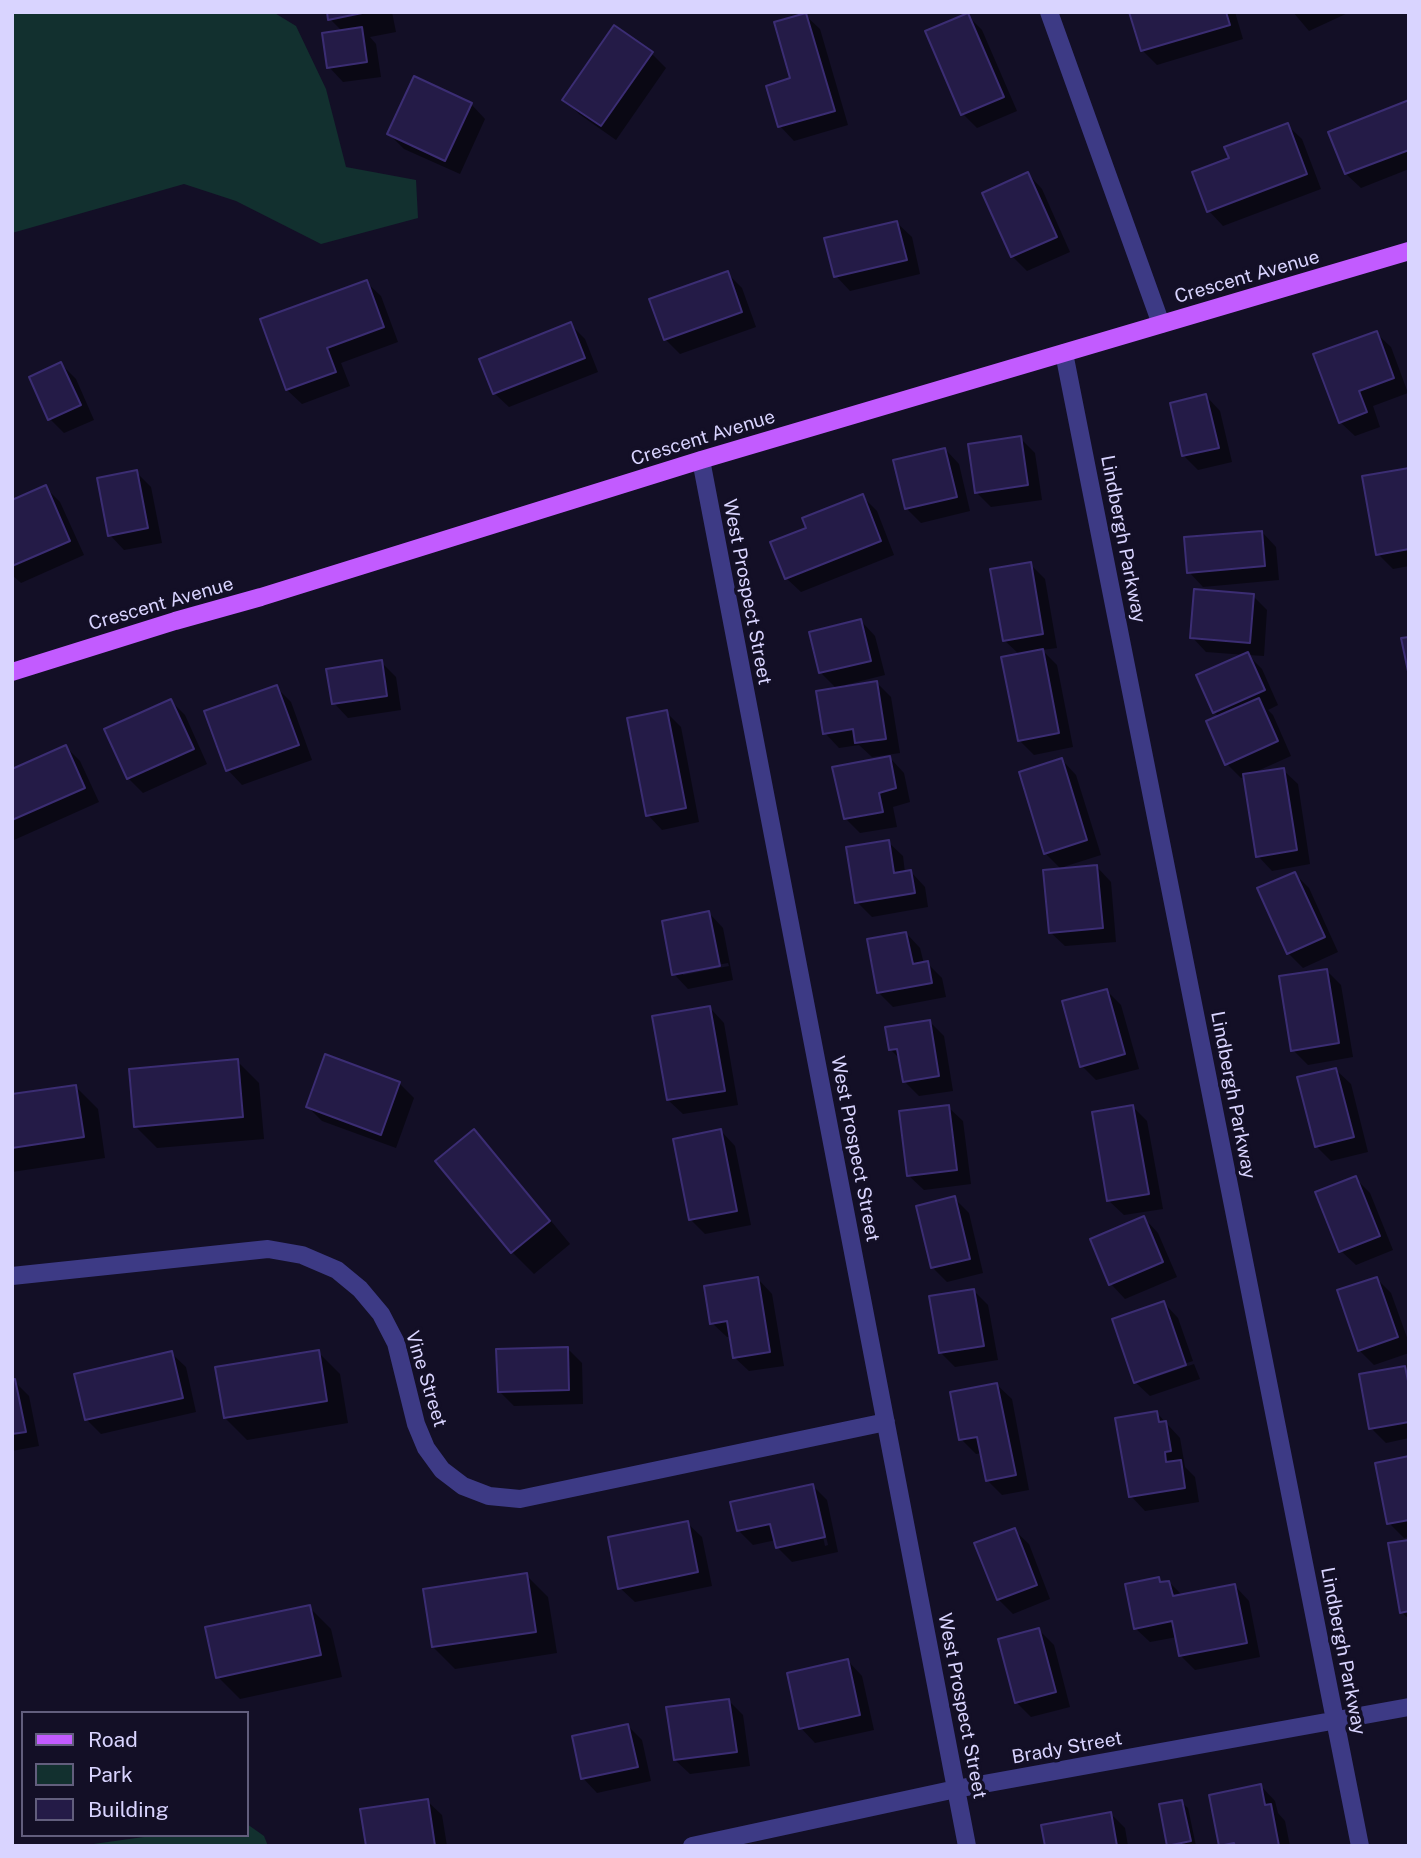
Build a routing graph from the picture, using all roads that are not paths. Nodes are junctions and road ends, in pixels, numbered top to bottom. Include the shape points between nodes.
1 (1049, 12) edge
2 (1409, 251) edge
3 (1161, 324) junction
4 (1064, 353) junction
5 (701, 460) junction
6 (12, 672) edge
7 (12, 1276) edge
8 (886, 1422) junction
9 (1409, 1707) edge
10 (1335, 1721) junction
11 (956, 1789) junction
12 (692, 1846) edge
13 (967, 1846) edge
14 (1360, 1846) edge

1 - 3 street
2 - 3 main road, Crescent Avenue
3 - 4 main road, Crescent Avenue
4 - 5 main road, Crescent Avenue
4 - 10 street, Lindbergh Parkway
5 - 6 main road, Crescent Avenue
5 - 8 street, West Prospect Street
7 - 8 street, Vine Street via 268,1249 302,1255 337,1270 381,1314 396,1343 426,1448 442,1470 463,1486 489,1496 520,1499
8 - 11 street, West Prospect Street
9 - 10 street, Brady Street
10 - 11 street, Brady Street
10 - 14 street, Lindbergh Parkway
11 - 12 street, Brady Street
11 - 13 street, West Prospect Street

